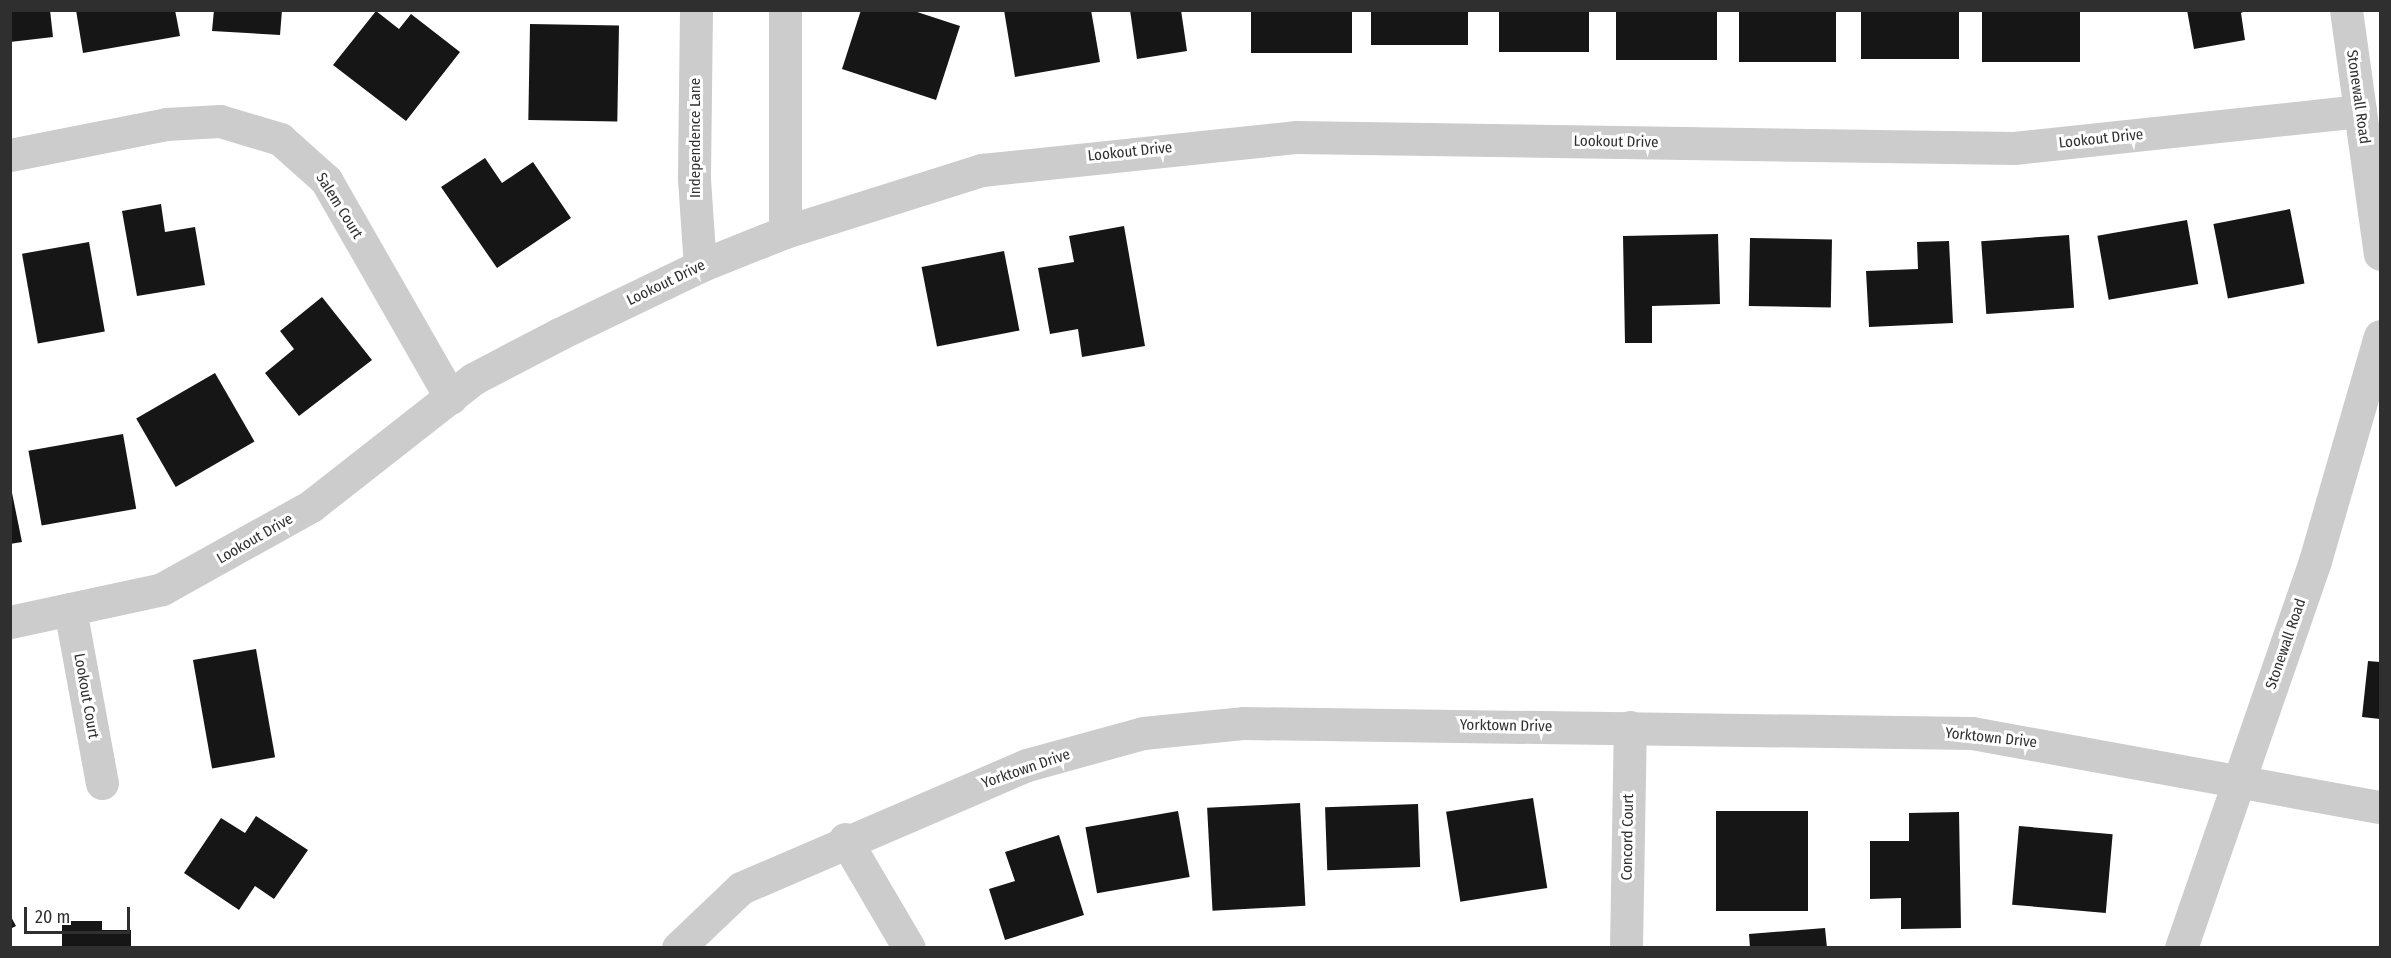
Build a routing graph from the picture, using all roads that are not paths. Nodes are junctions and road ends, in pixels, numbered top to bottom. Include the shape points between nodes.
1 (696, 10) edge
2 (785, 10) edge
3 (2346, 10) edge
4 (2360, 111) junction
5 (10, 155) edge
6 (785, 232) junction
7 (2380, 254) edge
8 (700, 266) junction
9 (2380, 336) edge
10 (451, 398) junction
11 (70, 609) junction
12 (10, 622) edge
13 (1630, 727) junction
14 (2238, 782) junction
15 (102, 783) dead end
16 (2380, 807) edge
17 (845, 839) junction
18 (678, 948) edge
19 (909, 948) edge
20 (1626, 948) edge
21 (2181, 948) edge

1 - 8 street, Independence Lane via 694,179
2 - 6 street
3 - 4 street, Stonewall Road
4 - 6 street, Lookout Drive via 2014,148 1295,137 982,170
4 - 7 street, Stonewall Road
5 - 10 street, Salem Court via 166,124 220,121 280,139 326,180
6 - 8 street, Lookout Drive
8 - 10 street, Lookout Drive via 473,379
9 - 14 street, Stonewall Road via 2315,561
10 - 11 street, Lookout Drive via 310,507 227,557 162,589
11 - 12 street, Lookout Drive
11 - 15 street, Lookout Court
13 - 14 street, Yorktown Drive via 1972,733
13 - 17 street, Yorktown Drive via 1243,723 1143,733 1027,765
13 - 20 street, Concord Court
14 - 16 street, Yorktown Drive
14 - 21 street, Stonewall Road
17 - 18 street, Yorktown Drive via 741,888
17 - 19 street

